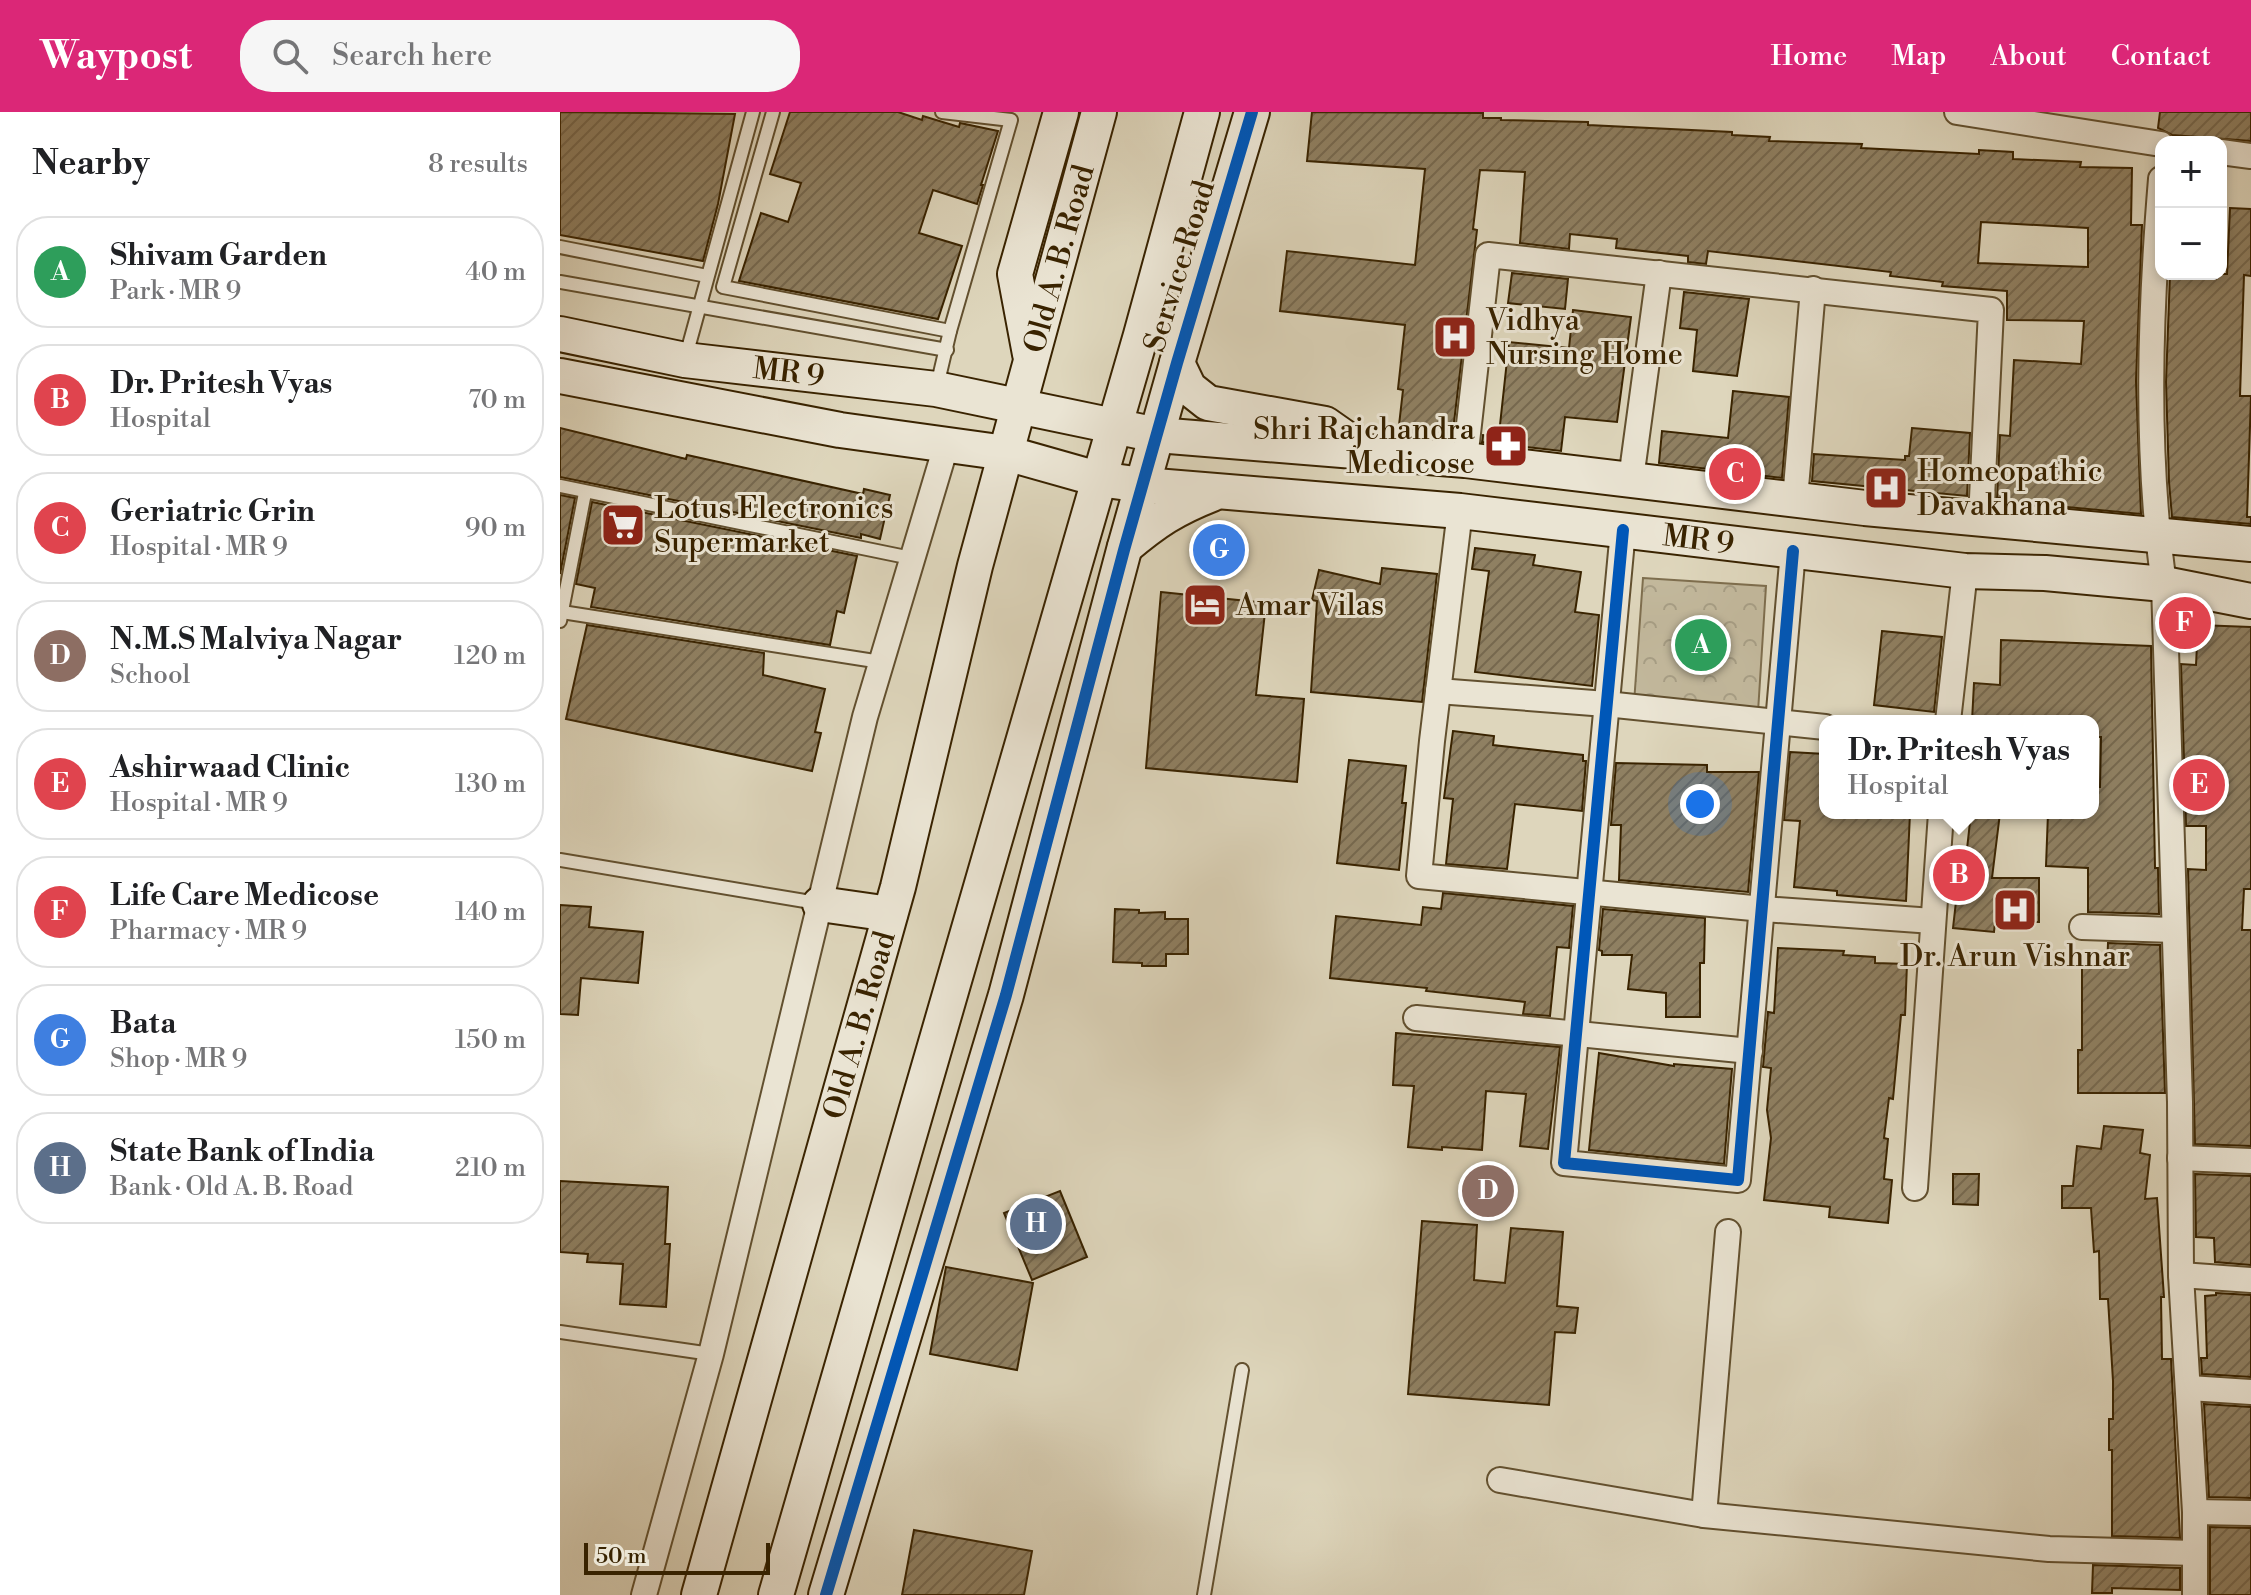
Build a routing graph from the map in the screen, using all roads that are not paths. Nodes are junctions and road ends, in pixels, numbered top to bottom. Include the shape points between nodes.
1 (753, 112) edge
2 (773, 112) edge
3 (942, 112) edge
4 (1061, 112) edge
5 (1099, 112) edge
6 (1202, 112) edge
7 (1252, 112) edge
8 (1957, 112) edge
9 (2155, 143) edge
10 (2227, 153) edge
11 (2251, 156) edge
12 (2159, 208) edge
13 (560, 247) edge
14 (1659, 273) junction
15 (707, 276) junction
16 (560, 282) edge
17 (1813, 289) junction
18 (699, 307) junction
19 (950, 331) junction
20 (560, 334) edge
21 (947, 350) junction
22 (685, 360) junction
23 (1032, 362) junction
24 (1177, 363) junction
25 (560, 376) edge
26 (936, 389) junction
27 (1020, 405) junction
28 (1114, 426) junction
29 (1157, 435) junction
30 (946, 446) junction
31 (1366, 452) junction
32 (1006, 453) junction
33 (1465, 460) junction
34 (1098, 479) junction
35 (1631, 479) junction
36 (1143, 485) junction
37 (560, 486) edge
38 (1220, 491) junction
39 (585, 493) junction
40 (1795, 499) junction
41 (1460, 511) junction
42 (1981, 519) junction
43 (1623, 530) junction
44 (2157, 534) junction
45 (2251, 544) edge
46 (1125, 547) junction
47 (1793, 551) junction
48 (911, 558) junction
49 (1965, 571) junction
50 (2164, 584) junction
51 (2251, 601) edge
52 (561, 617) edge
53 (881, 662) junction
54 (1438, 691) junction
55 (1606, 704) junction
56 (1949, 715) edge
57 (1777, 723) junction
58 (1819, 726) edge
59 (1941, 819) edge
60 (560, 860) edge
61 (1591, 891) junction
62 (820, 904) junction
63 (1763, 909) junction
64 (890, 914) junction
65 (1933, 921) junction
66 (2082, 927) dead end
67 (2174, 930) junction
68 (1416, 1018) dead end
69 (1575, 1034) junction
70 (1750, 1051) junction
71 (2180, 1158) junction
72 (2251, 1161) edge
73 (1915, 1188) dead end
74 (1728, 1232) dead end
75 (2181, 1275) junction
76 (2251, 1280) edge
77 (560, 1332) edge
78 (711, 1354) junction
79 (1242, 1370) dead end
80 (2189, 1388) junction
81 (2251, 1392) edge
82 (1500, 1480) dead end
83 (2195, 1512) junction
84 (2251, 1513) edge
85 (1704, 1515) junction
86 (2195, 1553) junction
87 (644, 1595) edge
88 (699, 1595) edge
89 (776, 1595) edge
90 (826, 1595) edge
91 (1204, 1595) edge
92 (2195, 1595) edge

1 - 15 lane
2 - 19 lane via 723,287
3 - 19 lane via 1011,120
4 - 23 main road via 1015,274
5 - 23 main road, Old A. B. Road
6 - 28 main road
7 - 24 main road, Service Road
8 - 9 street
10 - 11 street
12 - 44 street via 2153,404
13 - 15 lane
14 - 17 street
14 - 33 street via 1488,255
14 - 35 street
15 - 18 lane
16 - 18 lane
17 - 40 street
17 - 42 street via 1991,310
18 - 21 lane
18 - 22 lane
19 - 21 lane
20 - 22 main road, MR 9
21 - 26 lane
22 - 26 main road, MR 9
23 - 27 main road, Old A. B. Road
24 - 29 main road, Service Road
24 - 31 main road via 1189,388 1208,403 1325,424
25 - 30 main road, MR 9
26 - 27 main road, MR 9
27 - 28 main road, MR 9
27 - 32 main road, Old A. B. Road
28 - 29 main road, MR 9
28 - 34 main road
29 - 31 main road, MR 9
29 - 36 main road, Service Road
30 - 32 main road, MR 9
30 - 48 street
31 - 33 main road, MR 9
32 - 34 main road, MR 9
32 - 64 main road, Old A. B. Road
33 - 35 main road, MR 9
34 - 36 main road, MR 9
34 - 89 main road
35 - 40 main road, MR 9
36 - 38 main road, MR 9
36 - 46 main road, Service Road
37 - 39 lane
38 - 41 main road, MR 9
38 - 46 main road via 1176,508
39 - 48 lane
39 - 52 lane
40 - 42 main road, MR 9
41 - 43 main road, MR 9
41 - 54 street
42 - 44 main road, MR 9
43 - 47 main road, MR 9
43 - 55 street
44 - 45 main road, MR 9
44 - 50 street
46 - 90 main road, Service Road via 1006,995
47 - 49 main road, MR 9
47 - 57 street
48 - 53 street
49 - 50 main road, MR 9
49 - 56 street
50 - 51 main road, MR 9
50 - 67 street
52 - 53 lane
53 - 62 street
54 - 55 street
54 - 61 street via 1419,876
55 - 57 street
55 - 61 street
57 - 58 street
57 - 63 street
59 - 65 street
60 - 62 lane
61 - 63 street
61 - 69 street
62 - 64 main road
62 - 78 street
63 - 65 street
63 - 70 street
64 - 88 main road, Old A. B. Road
65 - 73 street
66 - 67 street
67 - 71 street
68 - 69 street
69 - 70 street
69 - 70 street via 1564,1163 1580,1165 1738,1180
71 - 72 street
71 - 75 street
74 - 85 street
75 - 76 street
75 - 80 street
77 - 78 lane
78 - 87 street
79 - 91 lane
80 - 81 street
80 - 83 street
82 - 85 street
83 - 84 street
83 - 86 street
85 - 86 street via 2049,1549
86 - 92 street

